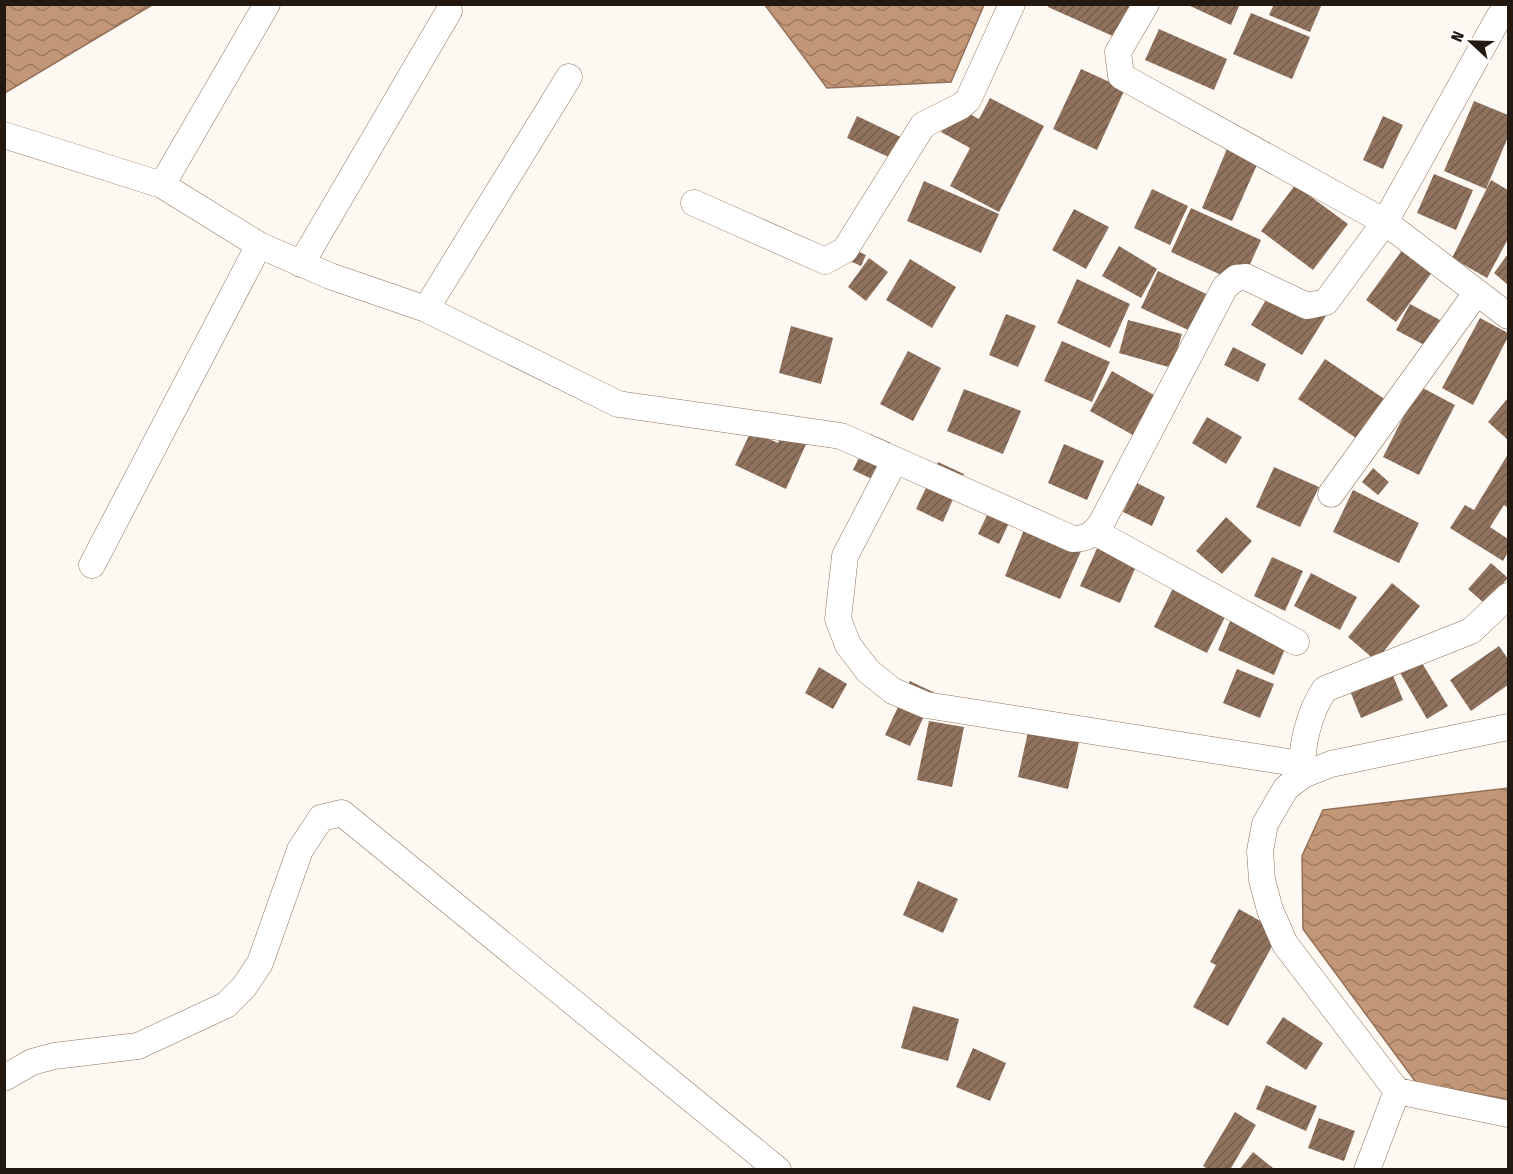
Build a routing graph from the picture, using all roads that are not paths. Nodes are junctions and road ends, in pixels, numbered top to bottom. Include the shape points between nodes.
1 (267, 4) edge
2 (1012, 4) edge
3 (1146, 4) edge
4 (1509, 6) edge
5 (449, 11) dead end
6 (569, 77) dead end
7 (4, 135) edge
8 (162, 185) junction
9 (694, 203) dead end
10 (1385, 222) junction
11 (259, 245) junction
12 (301, 264) junction
13 (1477, 291) junction
14 (426, 309) junction
15 (1509, 316) edge
16 (895, 460) junction
17 (1330, 494) dead end
18 (1095, 532) junction
19 (92, 565) dead end
20 (1509, 596) edge
21 (1296, 642) dead end
22 (1509, 727) edge
23 (1302, 769) junction
24 (4, 1078) edge
25 (1397, 1091) junction
26 (1509, 1114) edge
27 (776, 1169) edge
28 (1367, 1170) edge

1 - 8 street
2 - 9 street via 968,100 923,124 844,250 825,261
3 - 10 street via 1118,52 1120,76
4 - 10 street via 1499,17
5 - 12 street
6 - 14 street
7 - 8 street
8 - 11 street
10 - 13 street
10 - 18 street via 1326,302 1318,306 1307,306 1246,278 1236,278 1226,287
11 - 12 street
11 - 19 street
12 - 14 street
13 - 15 street
13 - 17 street
14 - 16 street via 618,404 841,436
16 - 18 street via 1073,539
16 - 23 street via 845,556 838,619 848,645 868,671 893,691 926,705
18 - 21 street
20 - 23 street via 1471,631 1325,689 1314,708
22 - 23 street
23 - 25 street via 1265,824 1260,851 1270,910 1285,944
24 - 27 street via 32,1062 54,1056 138,1046 226,1005 260,963 300,850 321,818 342,813
25 - 26 street
25 - 28 street

